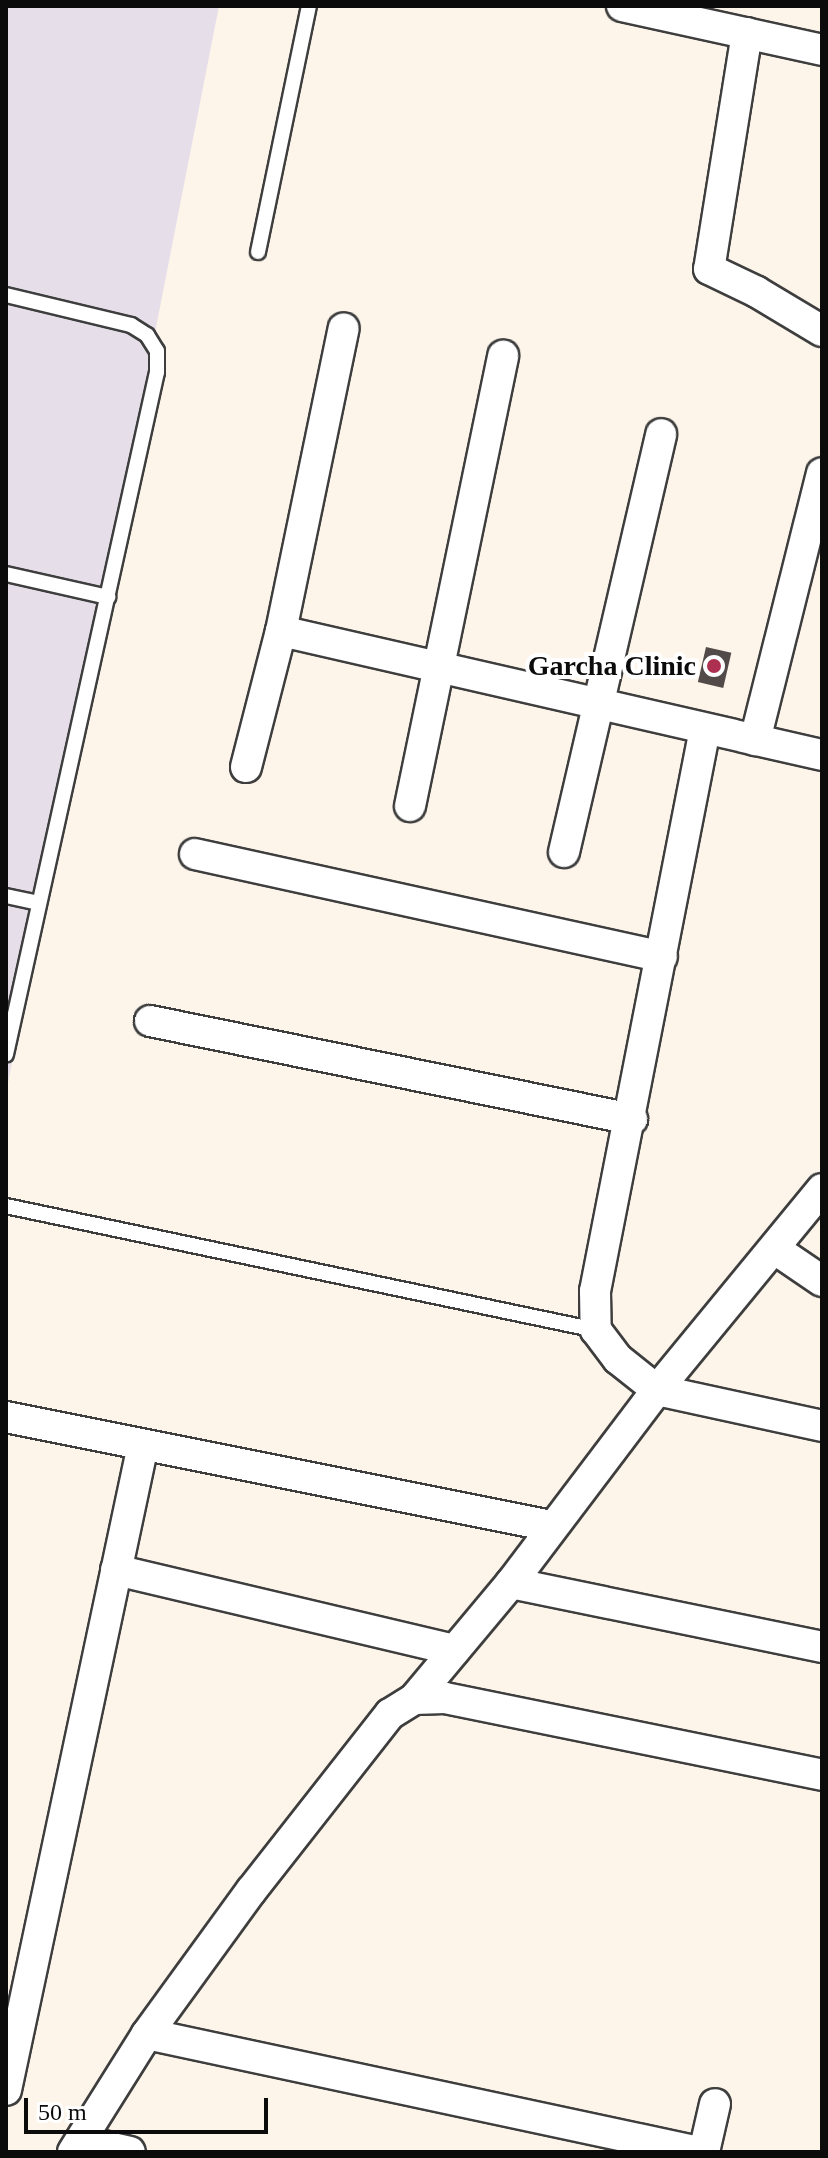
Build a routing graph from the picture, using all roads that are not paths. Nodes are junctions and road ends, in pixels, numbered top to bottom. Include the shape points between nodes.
1 (309, 6) edge
2 (622, 6) edge
3 (747, 33) junction
4 (822, 50) edge
5 (258, 252) dead end
6 (6, 295) edge
7 (344, 328) dead end
8 (822, 331) edge
9 (503, 356) dead end
10 (661, 434) dead end
11 (822, 473) edge
12 (6, 574) edge
13 (108, 597) junction
14 (281, 631) junction
15 (438, 668) junction
16 (598, 705) junction
17 (705, 729) junction
18 (755, 740) junction
19 (822, 755) edge
20 (246, 767) dead end
21 (410, 806) dead end
22 (564, 852) dead end
23 (195, 854) dead end
24 (6, 896) edge
25 (38, 903) junction
26 (662, 957) junction
27 (150, 1021) dead end
28 (6, 1054) edge
29 (632, 1119) junction
30 (822, 1189) edge
31 (6, 1206) edge
32 (775, 1249) junction
33 (822, 1281) edge
34 (596, 1330) junction
35 (657, 1390) junction
36 (6, 1417) edge
37 (822, 1426) edge
38 (143, 1445) junction
39 (551, 1526) junction
40 (116, 1570) junction
41 (511, 1583) junction
42 (822, 1647) edge
43 (455, 1650) junction
44 (414, 1699) junction
45 (822, 1775) edge
46 (147, 2034) junction
47 (6, 2090) edge
48 (715, 2104) dead end
49 (78, 2146) edge
50 (130, 2152) edge
51 (702, 2152) edge

1 - 5 lane
2 - 3 street
3 - 4 street
3 - 8 street via 709,269
6 - 13 lane via 131,325 147,335 157,351 157,372
7 - 14 street
9 - 15 street
10 - 16 street
11 - 18 street
12 - 13 lane
13 - 25 lane
14 - 15 street
14 - 20 street
15 - 16 street
15 - 21 street
16 - 17 street
16 - 22 street
17 - 18 street
17 - 26 street
18 - 19 street
23 - 26 street
24 - 25 lane
25 - 28 lane
26 - 29 street
27 - 29 street
29 - 34 street via 595,1291
30 - 32 street
31 - 34 lane
32 - 33 street
32 - 35 street
34 - 35 street via 618,1359
35 - 37 street
35 - 39 street
36 - 38 street
38 - 39 street
38 - 40 street
39 - 41 street
40 - 43 street
40 - 47 street
41 - 42 street
41 - 43 street
43 - 44 street
44 - 45 street via 445,1698
44 - 46 street via 390,1714
46 - 49 street
46 - 51 street
48 - 51 street
49 - 50 street

